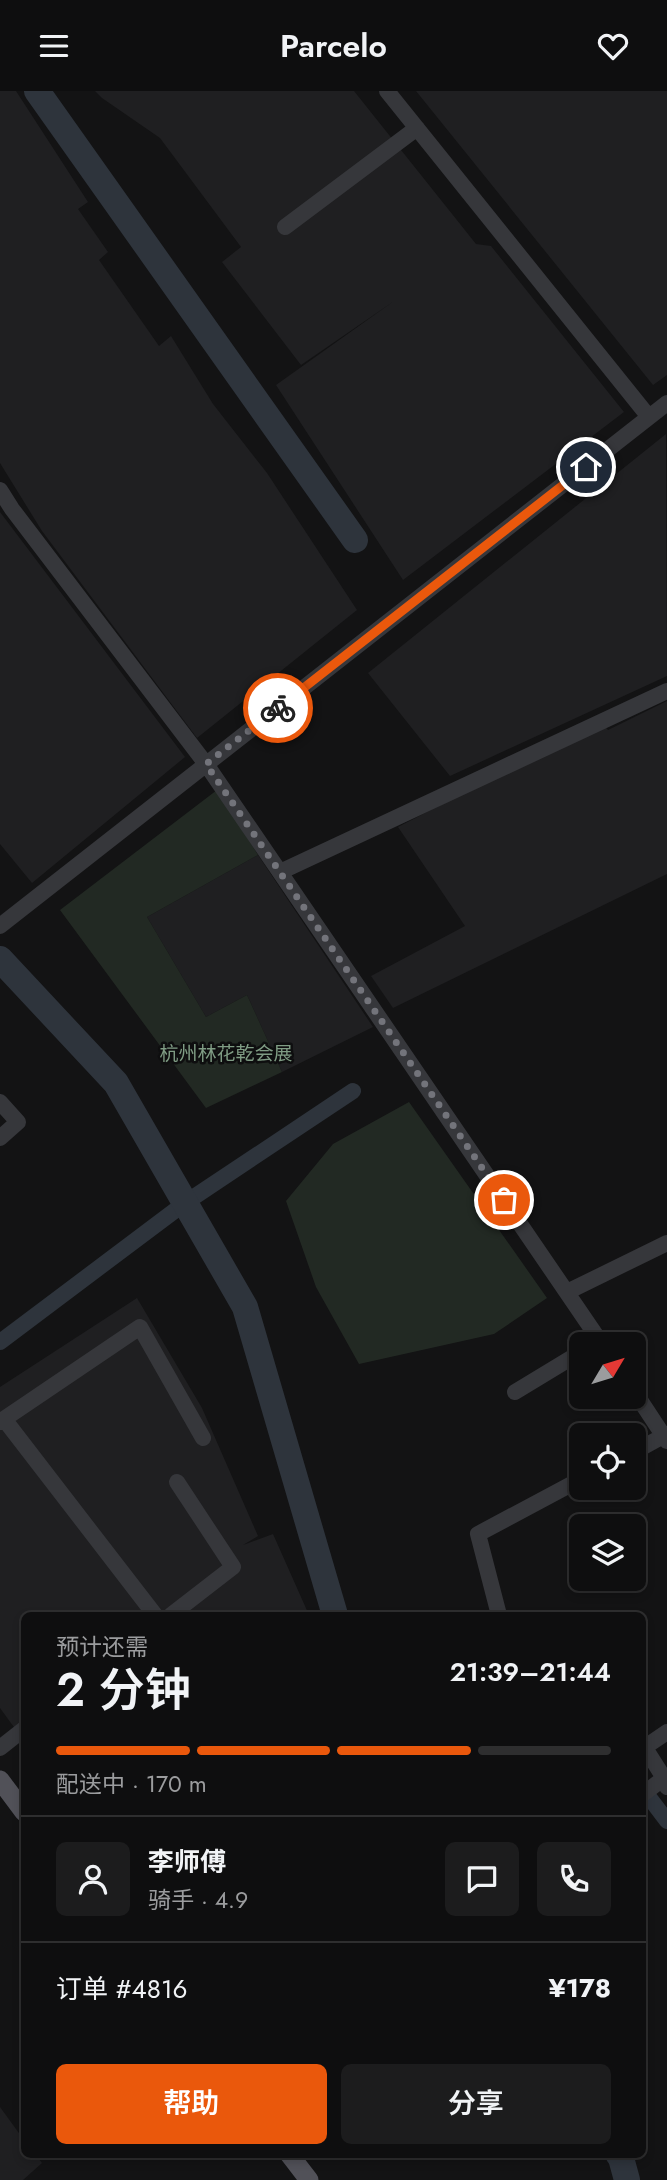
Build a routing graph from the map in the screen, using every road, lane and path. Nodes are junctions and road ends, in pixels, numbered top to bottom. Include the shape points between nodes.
1 (387, 91) edge
2 (417, 128) junction
3 (285, 227) dead end
4 (667, 403) edge
5 (649, 417) junction
6 (0, 490) edge
7 (667, 691) edge
8 (206, 764) junction
9 (280, 872) junction
10 (0, 926) edge
11 (0, 1102) edge
12 (0, 1138) edge
13 (667, 1243) edge
14 (567, 1292) junction
15 (591, 1332) edge
16 (569, 1359) edge
17 (516, 1392) dead end
18 (646, 1408) edge
19 (2, 1421) edge
20 (666, 1437) edge
21 (203, 1438) dead end
22 (646, 1446) edge
23 (177, 1482) dead end
24 (569, 1485) edge
25 (153, 1612) edge
26 (175, 1612) edge
27 (498, 1612) edge
28 (21, 1731) edge
29 (667, 1732) edge
30 (646, 1747) edge
31 (0, 1748) edge
32 (646, 1753) edge
33 (0, 1780) edge
34 (666, 1783) edge
35 (646, 1793) edge
36 (21, 1808) edge
37 (292, 2158) edge
38 (309, 2180) edge

1 - 2 street
2 - 3 street
2 - 5 street
4 - 5 street
5 - 8 street
6 - 8 street
7 - 9 street
8 - 9 street
8 - 10 street
9 - 14 street
11 - 12 street via 19,1122
13 - 14 street
14 - 15 street
16 - 17 street
18 - 20 street
19 - 21 street via 140,1327
19 - 25 street
20 - 22 street
23 - 26 street via 233,1567
24 - 27 street via 478,1534
28 - 31 street
29 - 30 street
32 - 34 street
33 - 36 main road
34 - 35 street
37 - 38 main road

